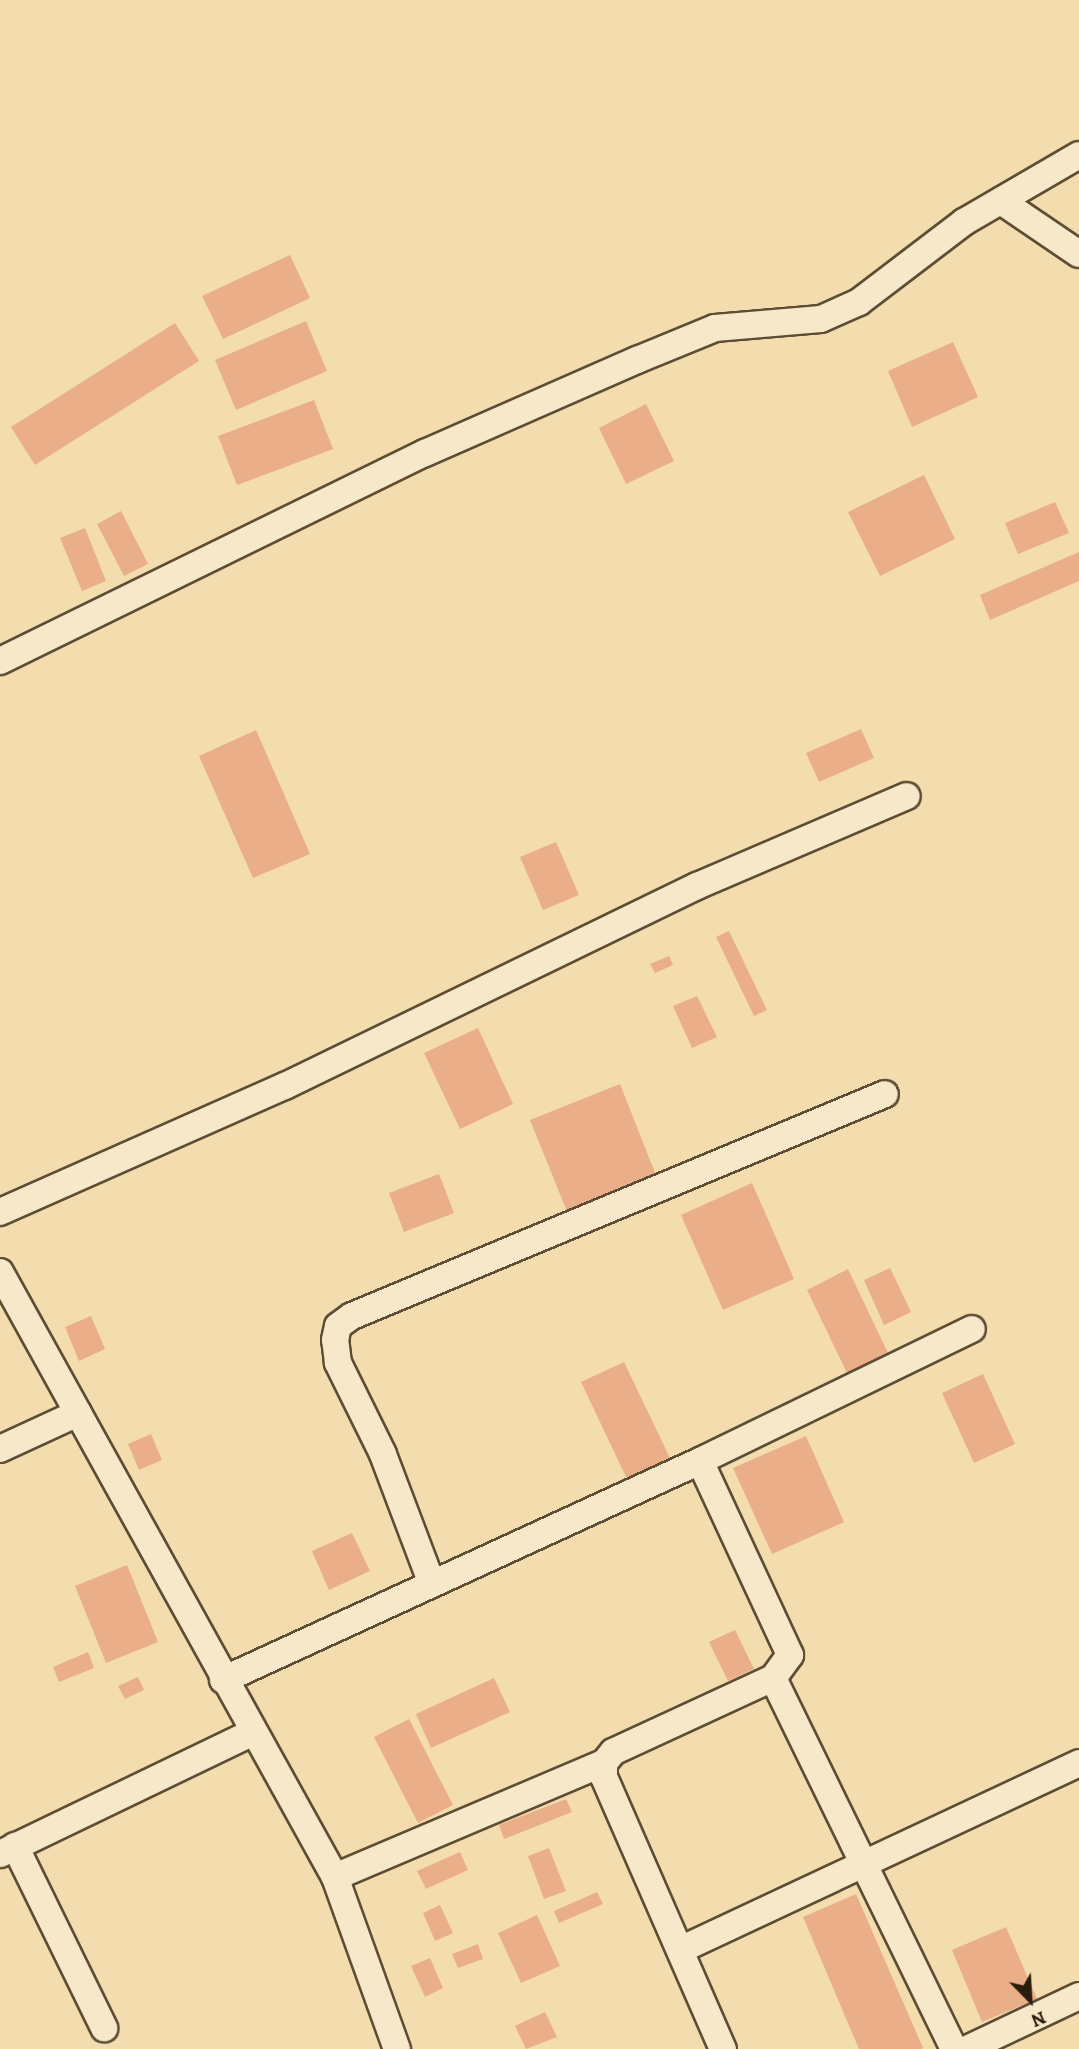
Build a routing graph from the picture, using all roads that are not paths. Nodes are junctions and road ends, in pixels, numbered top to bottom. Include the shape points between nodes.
1 (1079, 155) edge
2 (1001, 201) junction
3 (1079, 254) edge
4 (0, 660) edge
5 (906, 796) dead end
6 (885, 1094) dead end
7 (0, 1212) edge
8 (0, 1272) edge
9 (972, 1329) dead end
10 (78, 1413) junction
11 (0, 1449) edge
12 (700, 1461) junction
13 (432, 1584) junction
14 (773, 1678) junction
15 (223, 1680) junction
16 (253, 1732) junction
17 (604, 1763) junction
18 (1079, 1763) edge
19 (7, 1850) edge
20 (865, 1865) junction
21 (335, 1877) junction
22 (680, 1950) junction
23 (1079, 1996) edge
24 (104, 2028) dead end
25 (397, 2049) edge
26 (723, 2049) edge
27 (954, 2049) edge
28 (967, 2049) edge

1 - 2 street
2 - 3 street
2 - 4 street via 964,222 859,302 821,319 715,328 637,360 413,459
5 - 7 street via 697,886 285,1086
6 - 13 street via 352,1316 338,1326 338,1363 383,1454
8 - 10 street
9 - 12 street
10 - 11 street
10 - 15 street
12 - 13 street
12 - 14 street via 790,1656
13 - 15 street
14 - 17 street via 613,1752
14 - 20 street
15 - 16 street
16 - 19 street
16 - 21 street
17 - 21 street
17 - 22 street via 604,1777
18 - 20 street
19 - 24 street
20 - 22 street
20 - 27 street
21 - 25 street
22 - 26 street
23 - 28 street

